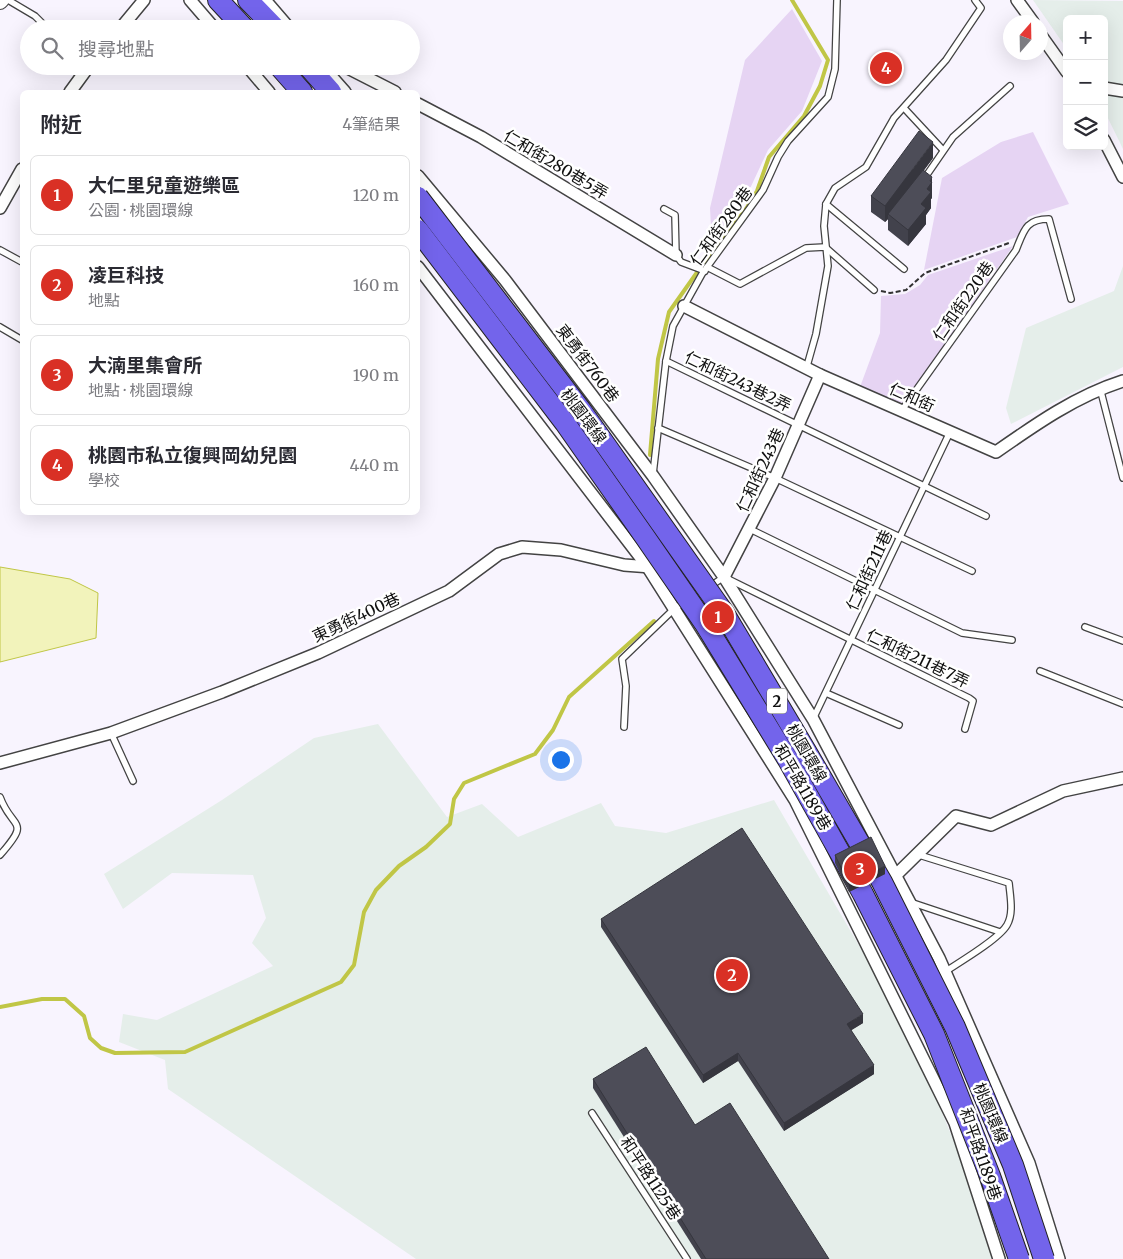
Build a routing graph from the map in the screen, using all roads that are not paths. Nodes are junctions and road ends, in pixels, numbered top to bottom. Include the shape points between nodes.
1 (8, 0) edge
2 (144, 0) edge
3 (190, 0) edge
4 (218, 0) edge
5 (248, 0) edge
6 (265, 0) edge
7 (837, 0) edge
8 (975, 0) edge
9 (1017, 0) edge
10 (1028, 15) edge
11 (39, 20) edge
12 (127, 20) edge
13 (207, 20) edge
14 (237, 20) edge
15 (267, 20) edge
16 (282, 20) edge
17 (1048, 45) edge
18 (1063, 66) edge
19 (81, 75) edge
20 (255, 75) edge
21 (287, 75) edge
22 (316, 75) edge
23 (330, 75) edge
24 (362, 75) edge
25 (1010, 86) dead end
26 (1108, 89) edge
27 (71, 90) edge
28 (267, 90) edge
29 (300, 90) edge
30 (329, 90) edge
31 (343, 90) edge
32 (391, 90) edge
33 (1123, 91) edge
34 (420, 105) edge
35 (904, 108) junction
36 (1108, 148) edge
37 (943, 150) junction
38 (20, 173) edge
39 (1123, 177) edge
40 (420, 178) edge
41 (919, 186) edge
42 (420, 200) edge
43 (826, 204) junction
44 (0, 208) edge
45 (664, 208) dead end
46 (451, 215) junction
47 (420, 233) edge
48 (420, 242) edge
49 (825, 247) junction
50 (0, 250) edge
51 (676, 255) junction
52 (20, 261) edge
53 (904, 268) dead end
54 (706, 269) junction
55 (420, 270) edge
56 (874, 290) road end
57 (1071, 299) dead end
58 (684, 306) junction
59 (0, 327) edge
60 (20, 339) edge
61 (666, 361) junction
62 (807, 366) junction
63 (820, 375) junction
64 (1123, 381) edge
65 (1100, 388) junction
66 (902, 410) junction
67 (799, 426) junction
68 (658, 428) junction
69 (950, 432) junction
70 (653, 476) junction
71 (775, 478) junction
72 (1123, 478) edge
73 (924, 487) junction
74 (986, 516) dead end
75 (750, 529) junction
76 (900, 537) junction
77 (647, 566) junction
78 (972, 571) dead end
79 (724, 577) junction
80 (876, 589) junction
81 (699, 593) dead end
82 (691, 598) dead end
83 (674, 609) junction
84 (1085, 627) dead end
85 (1012, 640) dead end
86 (852, 641) junction
87 (1123, 641) edge
88 (1040, 671) dead end
89 (826, 693) junction
90 (1123, 704) edge
91 (813, 719) junction
92 (899, 725) dead end
93 (624, 727) dead end
94 (965, 729) dead end
95 (111, 732) junction
96 (767, 757) junction
97 (0, 763) edge
98 (1122, 775) edge
99 (133, 781) dead end
100 (0, 797) edge
101 (916, 854) junction
102 (0, 855) edge
103 (896, 875) junction
104 (910, 902) junction
105 (1000, 932) junction
106 (946, 972) junction
107 (592, 1113) dead end
108 (687, 1259) edge
109 (999, 1259) edge
110 (1019, 1259) edge
111 (1044, 1259) edge
112 (1058, 1259) edge

1 - 11 lane
2 - 12 street
3 - 13 street
4 - 14 highway
5 - 15 highway
6 - 16 street
7 - 54 lane, 仁和街280巷 via 835,69 828,97 788,141 755,203
8 - 35 lane via 981,8 946,60
9 - 10 street
17 - 18 street
19 - 27 street
20 - 28 street
21 - 29 highway
22 - 30 highway
23 - 31 street
24 - 32 street
25 - 37 lane
26 - 33 street
34 - 51 street, 仁和街280巷5弄 via 481,137
35 - 37 lane
35 - 43 lane via 894,118 866,167 835,188
36 - 39 street
37 - 41 lane
38 - 44 street
40 - 46 street, 東勇街760巷
42 - 111 highway, 桃園環線 / 2, bridge via 581,410 708,590 797,735 882,882 955,1028 1014,1165
43 - 49 lane
43 - 53 lane
45 - 51 lane via 675,215
46 - 48 street
46 - 70 street, 東勇街760巷 via 506,280
47 - 110 highway, 桃園環線 / 2, bridge via 564,423 645,537 704,624 788,760 863,894 934,1034
49 - 54 lane via 806,248 740,284
49 - 56 lane
49 - 62 lane via 828,266 823,300
50 - 52 lane
51 - 54 lane via 681,262
54 - 58 lane, 仁和街280巷
55 - 77 street, 和平路1189巷
57 - 66 lane, 仁和街220巷 via 1050,219 1036,219 1030,222 1016,250
58 - 61 lane, 仁和街280巷 via 673,326
58 - 62 street, 仁和街
59 - 60 lane
61 - 67 lane, 仁和街243巷2弄
61 - 68 lane, 仁和街280巷
62 - 63 street, 仁和街
63 - 66 street, 仁和街
63 - 67 street, 仁和街243巷
64 - 65 street, 仁和街
65 - 69 street, 仁和街 via 1041,421 996,452
65 - 72 lane
66 - 69 street, 仁和街
67 - 71 street, 仁和街243巷
67 - 73 lane, 仁和街243巷2弄
68 - 70 lane, 仁和街280巷
68 - 71 lane
69 - 73 lane, 仁和街211巷
70 - 79 street, 東勇街760巷
71 - 75 street, 仁和街243巷
71 - 76 lane
73 - 74 lane, 仁和街243巷2弄
73 - 76 lane, 仁和街211巷
75 - 79 street, 仁和街243巷
75 - 80 lane
76 - 78 lane
76 - 80 lane, 仁和街211巷
77 - 79 street, 東勇街400巷
77 - 83 street, 和平路1189巷
77 - 95 street, 東勇街400巷 via 624,565 561,550 522,547 499,554 448,591 318,653
79 - 81 lane
79 - 86 lane
79 - 91 street
80 - 85 lane via 962,633
80 - 86 lane, 仁和街211巷
82 - 83 lane
83 - 93 lane via 622,659 626,686
83 - 96 street, 和平路1189巷
84 - 87 lane
86 - 89 lane, 仁和街211巷
86 - 94 lane, 仁和街211巷7弄 via 973,701
88 - 90 lane
89 - 91 lane, 仁和街211巷
89 - 92 lane
91 - 96 street
91 - 103 street
95 - 97 street, 東勇街400巷
95 - 99 lane
96 - 109 street, 和平路1189巷 via 795,800 955,1123
98 - 101 street via 1063,791 991,825 956,816
100 - 102 lane via 18,824 18,832
101 - 103 street
101 - 105 lane via 1009,883 1012,908 1007,925
103 - 104 street
104 - 105 lane
104 - 106 street
105 - 106 lane
106 - 112 street via 1029,1163
107 - 108 lane, 和平路1125巷

